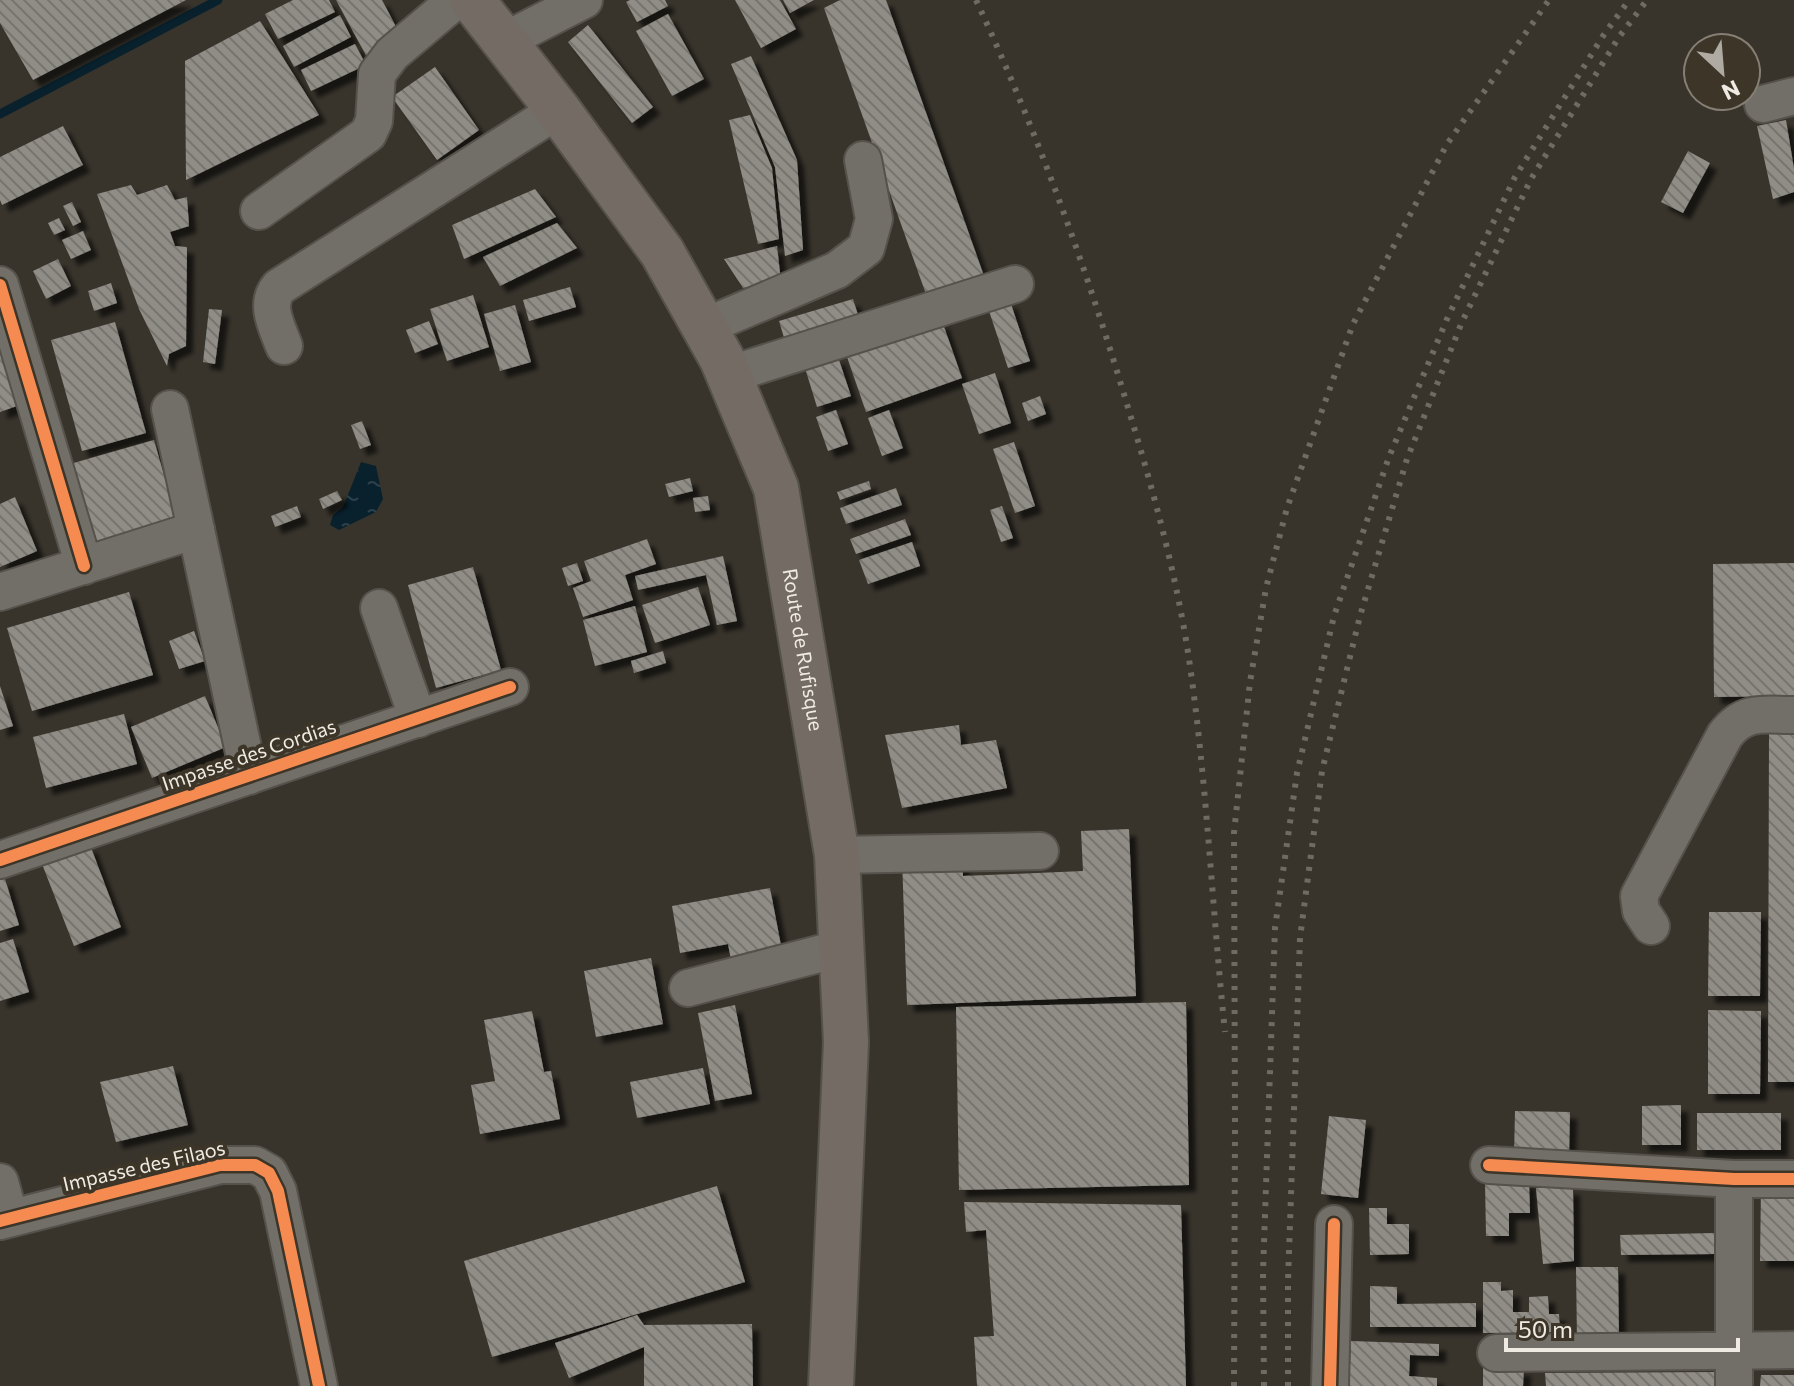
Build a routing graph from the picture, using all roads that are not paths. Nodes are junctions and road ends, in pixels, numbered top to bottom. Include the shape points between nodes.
1 (456, 0) edge
2 (472, 0) edge
3 (584, 0) edge
4 (504, 41) junction
5 (558, 110) junction
6 (863, 160) dead end
7 (259, 211) dead end
8 (1015, 284) dead end
9 (0, 285) edge
10 (704, 327) junction
11 (284, 346) dead end
12 (728, 375) junction
13 (170, 409) dead end
14 (196, 530) junction
15 (84, 566) junction
16 (0, 592) edge
17 (379, 608) dead end
18 (510, 687) dead end
19 (1794, 715) edge
20 (418, 719) junction
21 (249, 776) junction
22 (1040, 851) dead end
23 (837, 855) junction
24 (0, 860) edge
25 (1651, 926) dead end
26 (842, 948) junction
27 (688, 988) dead end
28 (1489, 1165) dead end
29 (1734, 1179) junction
30 (1794, 1179) edge
31 (0, 1182) edge
32 (5, 1220) edge
33 (1334, 1224) dead end
34 (1794, 1350) edge
35 (1735, 1351) junction
36 (1496, 1353) dead end
37 (319, 1386) edge
38 (831, 1386) edge
39 (1330, 1386) edge
40 (1734, 1386) edge

1 - 7 street via 392,54 377,74 374,121 368,134
2 - 4 main road, Route de Rufisque
3 - 4 street
4 - 5 main road, Route de Rufisque
5 - 10 main road, Route de Rufisque via 662,252
5 - 11 street via 279,287 272,294 271,308
6 - 10 street via 874,219 866,248 837,270
8 - 12 street
9 - 15 street
10 - 12 main road, Route de Rufisque
12 - 23 main road, Route de Rufisque via 776,488
13 - 14 street
14 - 15 street
14 - 21 street
15 - 16 street
17 - 20 street
18 - 20 street, Impasse des Cordias
19 - 25 street via 1750,716 1725,735 1639,896
20 - 21 street, Impasse des Cordias
21 - 24 street, Impasse des Cordias
22 - 23 street
23 - 26 main road, Route de Rufisque
26 - 27 street
26 - 38 main road, Route de Rufisque via 846,1042
28 - 29 street
29 - 30 street
29 - 35 street
31 - 32 street
32 - 37 street, Impasse des Filaos via 220,1165 255,1165 269,1173 278,1191
33 - 39 street
34 - 35 street
35 - 36 street
35 - 40 street

